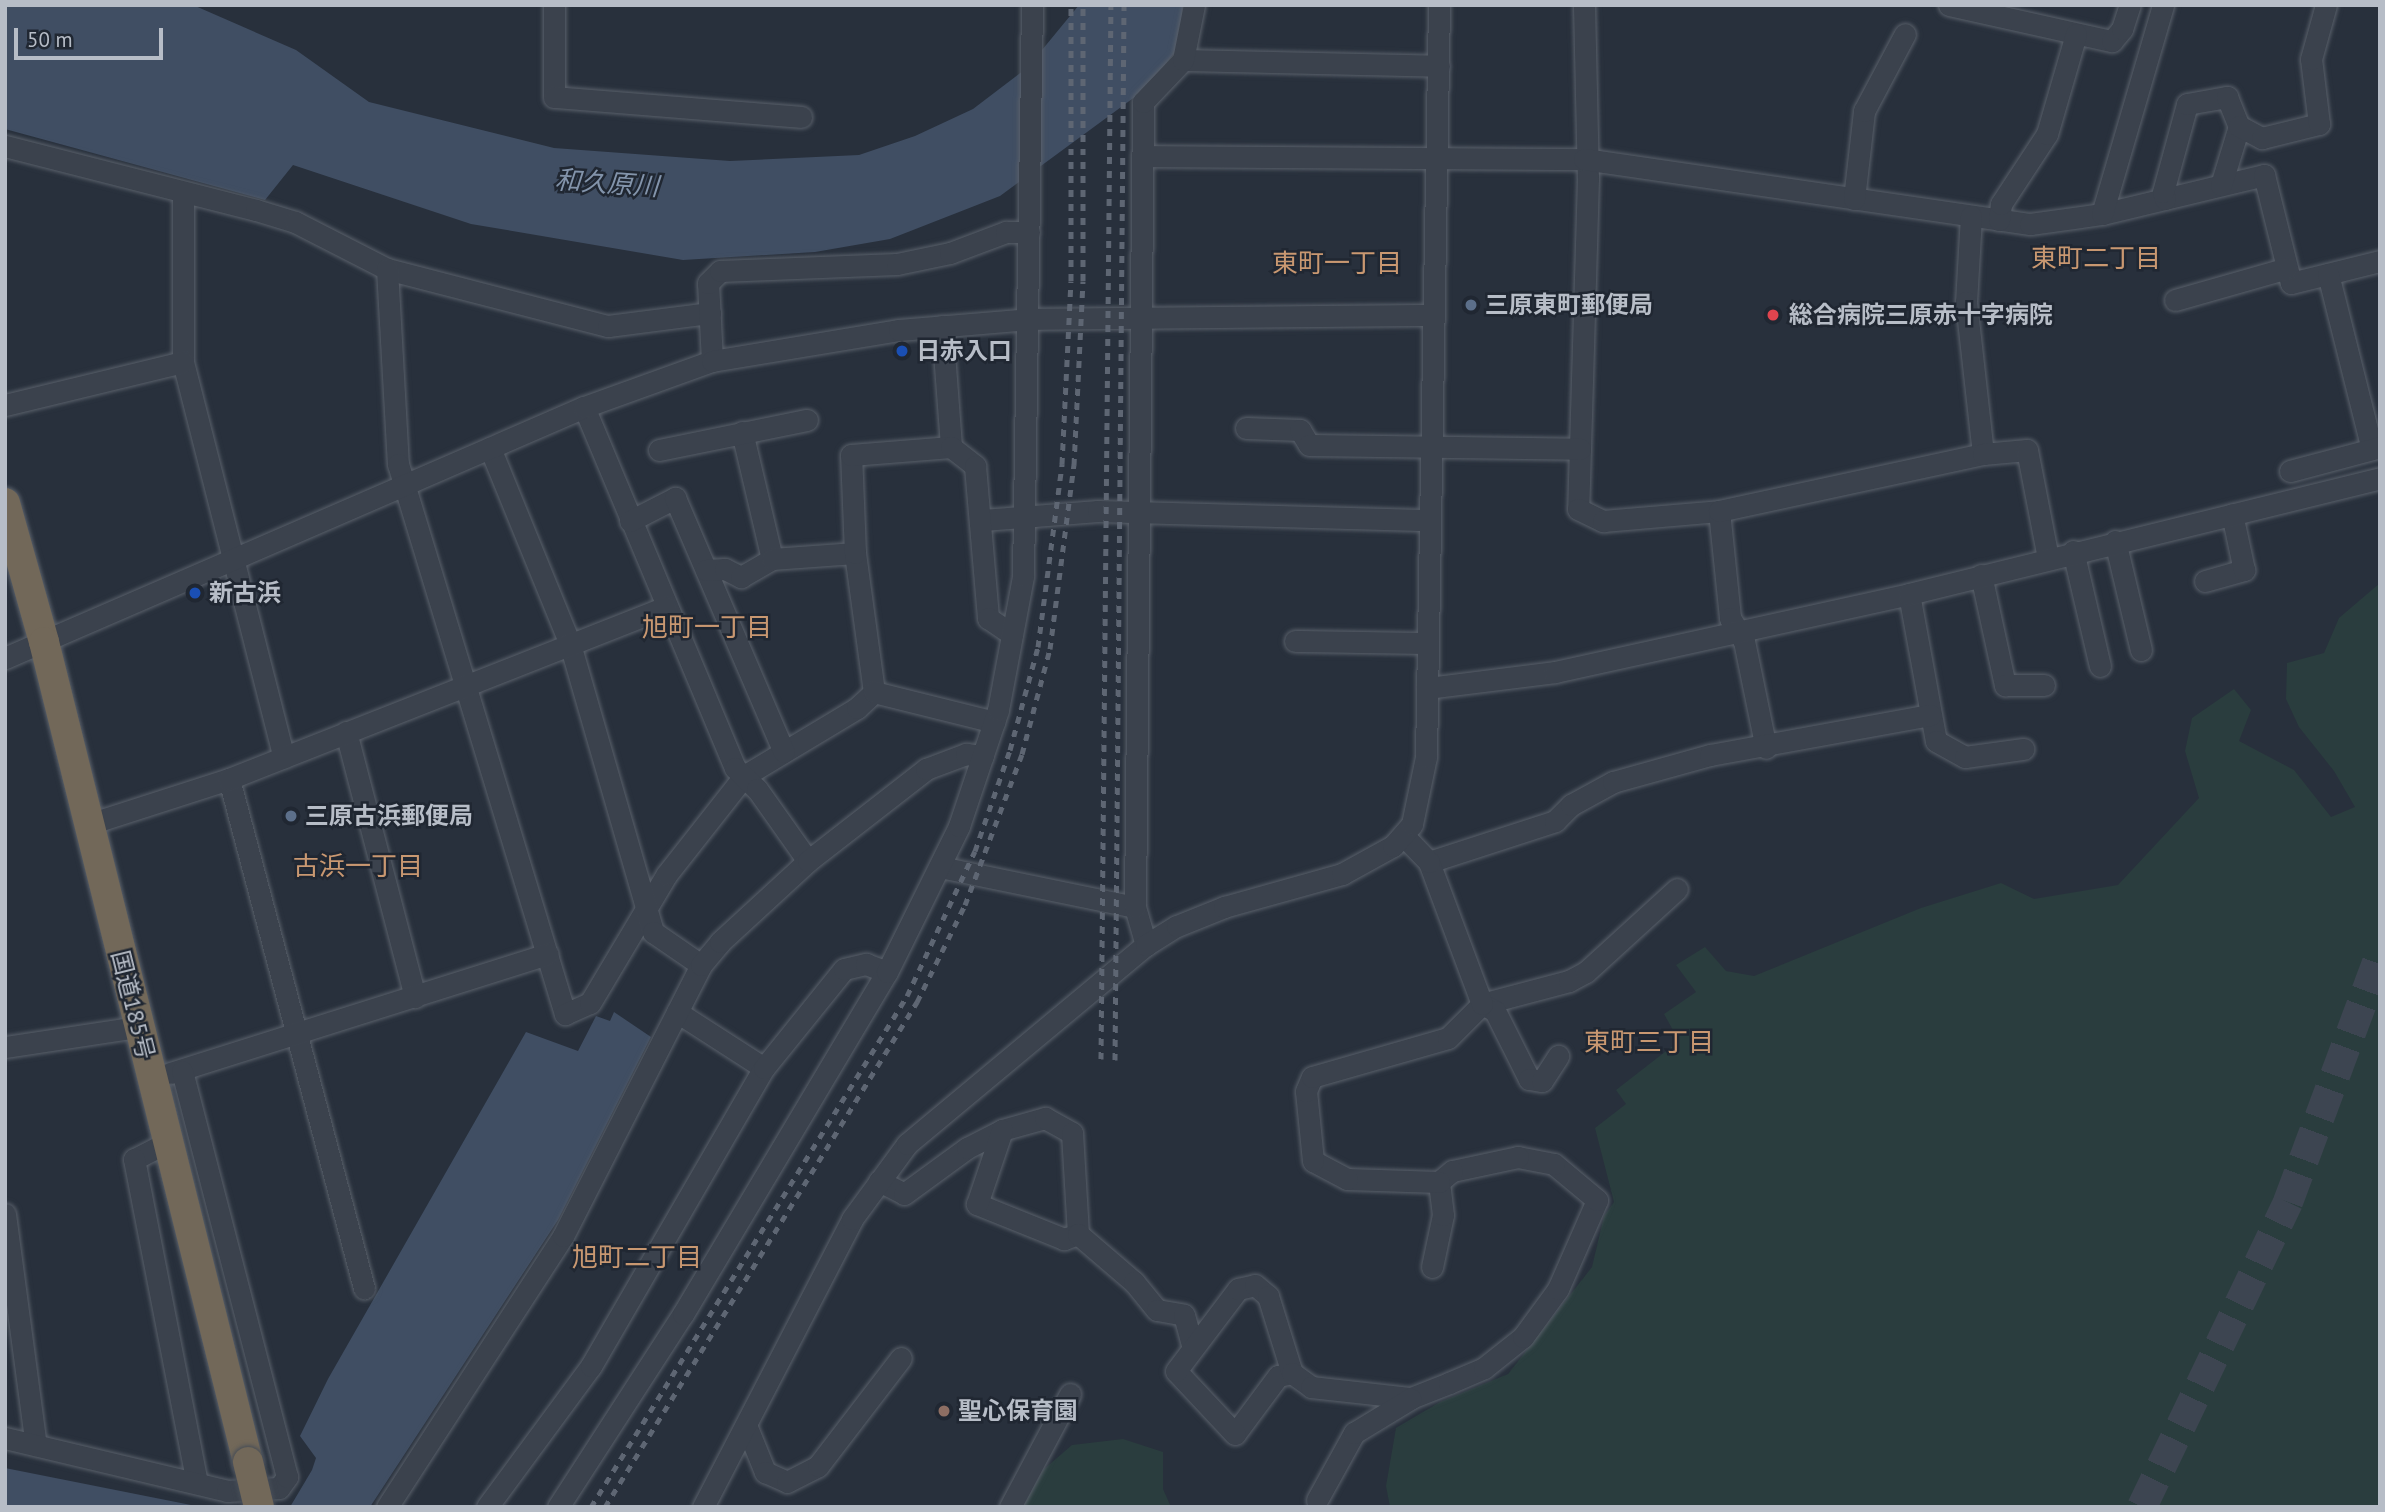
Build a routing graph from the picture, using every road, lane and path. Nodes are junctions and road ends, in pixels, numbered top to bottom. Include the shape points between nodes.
1 (554, 5) edge
2 (1032, 5) edge
3 (1194, 5) edge
4 (1439, 5) edge
5 (1584, 5) edge
6 (1949, 5) edge
7 (2130, 5) edge
8 (2163, 5) edge
9 (2326, 5) edge
10 (1982, 10) edge
11 (1905, 34) dead end
12 (2076, 34) junction
13 (1183, 60) junction
14 (1438, 66) junction
15 (801, 117) dead end
16 (2239, 126) junction
17 (5, 146) edge
18 (1143, 156) junction
19 (1437, 158) junction
20 (1584, 159) junction
21 (2221, 185) junction
22 (183, 192) junction
23 (1854, 199) junction
24 (2165, 199) junction
25 (2102, 214) junction
26 (1971, 216) junction
27 (1999, 220) junction
28 (1029, 232) junction
29 (2380, 261) edge
30 (2287, 268) junction
31 (387, 269) junction
32 (2328, 274) junction
33 (2175, 300) dead end
34 (710, 313) junction
35 (1434, 315) junction
36 (1140, 317) junction
37 (1029, 319) junction
38 (942, 326) junction
39 (712, 361) junction
40 (183, 362) junction
41 (5, 405) edge
42 (584, 407) junction
43 (807, 419) dead end
44 (1245, 428) dead end
45 (742, 432) junction
46 (951, 447) junction
47 (1432, 447) junction
48 (490, 448) junction
49 (2376, 448) edge
50 (1580, 449) junction
51 (659, 450) dead end
52 (1983, 454) junction
53 (2290, 471) dead end
54 (2380, 478) edge
55 (405, 486) junction
56 (5, 503) edge
57 (1138, 510) junction
58 (1719, 510) junction
59 (2232, 514) junction
60 (1024, 519) junction
61 (982, 520) junction
62 (1430, 520) junction
63 (630, 521) junction
64 (2115, 541) junction
65 (2073, 551) junction
66 (855, 553) junction
67 (2048, 558) junction
68 (772, 559) junction
69 (237, 561) junction
70 (706, 570) junction
71 (1981, 575) junction
72 (2205, 581) dead end
73 (1909, 594) junction
74 (665, 607) junction
75 (1738, 630) junction
76 (1012, 634) junction
77 (1295, 641) dead end
78 (44, 642) junction
79 (1428, 643) junction
80 (570, 644) junction
81 (2141, 650) dead end
82 (5, 658) edge
83 (2099, 666) dead end
84 (465, 685) junction
85 (2044, 685) dead end
86 (1427, 688) junction
87 (874, 692) junction
88 (1930, 715) junction
89 (994, 722) junction
90 (346, 732) junction
91 (1766, 748) junction
92 (2023, 749) dead end
93 (783, 752) junction
94 (982, 756) junction
95 (284, 757) junction
96 (744, 776) junction
97 (229, 779) junction
98 (89, 824) junction
99 (1403, 835) junction
100 (808, 861) junction
101 (1429, 862) junction
102 (940, 867) junction
103 (1677, 889) dead end
104 (1135, 907) junction
105 (647, 909) junction
106 (1146, 945) junction
107 (548, 954) junction
108 (701, 965) junction
109 (887, 972) junction
110 (415, 997) junction
111 (1482, 1004) junction
112 (677, 1012) junction
113 (138, 1027) junction
114 (295, 1035) junction
115 (5, 1047) edge
116 (1558, 1056) dead end
117 (764, 1068) junction
118 (182, 1071) junction
119 (151, 1076) junction
120 (1002, 1130) junction
121 (168, 1142) junction
122 (879, 1181) junction
123 (1439, 1182) junction
124 (5, 1214) edge
125 (1078, 1234) junction
126 (1432, 1267) dead end
127 (364, 1288) dead end
128 (1194, 1348) junction
129 (901, 1357) dead end
130 (1292, 1373) junction
131 (1070, 1394) dead end
132 (1411, 1398) junction
133 (746, 1425) junction
134 (5, 1438) edge
135 (36, 1445) junction
136 (197, 1482) junction
137 (1317, 1500) dead end
138 (259, 1507) edge
139 (387, 1507) edge
140 (487, 1507) edge
141 (558, 1507) edge
142 (704, 1507) edge
143 (1010, 1507) edge

1 - 15 street via 554,97
2 - 28 street
3 - 13 street
4 - 14 street
5 - 20 street
6 - 10 street
7 - 12 street via 2122,29 2112,41
8 - 25 street
9 - 16 street via 2311,60 2319,124 2262,138
10 - 12 street
11 - 23 street via 1864,111
12 - 27 street via 2047,134 2001,204
13 - 14 street
13 - 18 street via 1143,102
14 - 19 street
16 - 21 street
16 - 24 street via 2227,97 2187,104 2162,192
17 - 22 street
18 - 19 street
18 - 36 street
19 - 20 street
19 - 35 street
20 - 23 street
20 - 50 street via 1588,178
21 - 24 street
21 - 30 street via 2264,175
22 - 31 street via 295,222
22 - 40 street
23 - 26 street
24 - 25 street
25 - 27 street via 2030,224
26 - 27 street
26 - 52 street via 1966,302
28 - 34 street via 1006,232 950,253 897,264 720,271 708,284
28 - 37 street
29 - 32 street
30 - 32 street via 2291,283
30 - 33 street
31 - 34 street via 608,326
31 - 55 street via 398,464
32 - 49 street
34 - 39 street
35 - 36 street
35 - 47 street
36 - 37 street
36 - 57 street
37 - 38 street
37 - 60 street
38 - 39 street
38 - 46 street
39 - 42 street
40 - 41 street
40 - 69 street
42 - 48 street
42 - 63 street
43 - 45 street
44 - 47 street via 1300,430 1309,444
45 - 51 street
45 - 68 street
46 - 61 street via 975,466
46 - 66 street via 850,455
47 - 50 street
47 - 62 street
48 - 55 street
48 - 80 street
49 - 53 street
50 - 58 street via 1578,509 1603,521
52 - 58 street
52 - 67 street via 2026,450
54 - 59 street
55 - 69 street
55 - 84 street
56 - 78 highway, 国道185号
57 - 60 street
57 - 62 street
57 - 104 street
58 - 75 street via 1730,618
59 - 64 street
59 - 72 street via 2245,570
60 - 61 street
60 - 76 street via 1023,576
61 - 76 street via 988,618
62 - 79 street
63 - 70 street via 675,498
63 - 74 street
64 - 65 street
64 - 81 street
65 - 67 street
65 - 83 street
66 - 68 street
66 - 87 street
67 - 71 street
68 - 70 street via 741,576 725,569
69 - 78 street
69 - 95 street
70 - 93 street
71 - 73 street
71 - 85 street via 2005,685
73 - 75 street
73 - 88 street
74 - 80 street
74 - 96 street via 736,768
75 - 86 street via 1555,672
75 - 91 street
76 - 89 street
77 - 79 street
78 - 82 street
78 - 98 highway, 国道185号
79 - 86 street
80 - 84 street
80 - 105 street
84 - 90 street
84 - 107 street
86 - 99 street via 1422,793 1412,824
87 - 89 street
87 - 93 street via 857,708
88 - 91 street
88 - 92 street via 1936,741 1965,757
89 - 94 street
90 - 95 street
90 - 110 street
91 - 101 street via 1710,755 1613,782 1571,805 1555,821
93 - 96 street
94 - 100 street via 966,754 926,769
94 - 102 street
95 - 97 street
96 - 100 street
96 - 105 street
97 - 98 street
97 - 114 street
98 - 113 highway, 国道185号
99 - 101 street
99 - 106 street via 1370,861 1342,874 1224,907 1177,926
100 - 108 street
101 - 111 street
102 - 104 street
102 - 109 street
103 - 111 street via 1586,972 1569,981
104 - 106 street
105 - 107 street via 590,1003 565,1014
105 - 108 street via 653,932
106 - 122 street via 907,1144
107 - 110 street
108 - 112 street
109 - 117 street via 866,964 844,969
109 - 141 street via 683,1314
110 - 114 street
111 - 116 street via 1495,1011 1529,1079 1542,1081
111 - 123 street via 1448,1038 1312,1077 1306,1091 1312,1161 1347,1179
112 - 117 street
112 - 139 street via 563,1236
113 - 115 street
113 - 119 highway, 国道185号
114 - 118 street
114 - 127 street
117 - 140 street via 590,1366
118 - 119 street
118 - 136 street via 287,1476 279,1488 227,1491
119 - 121 highway, 国道185号
120 - 122 street via 904,1194
120 - 125 street via 1045,1118 1072,1133
120 - 125 street via 977,1204 1064,1239
121 - 136 street via 134,1159
121 - 138 highway, 国道185号, bridge
122 - 133 street via 852,1219
123 - 126 street via 1443,1215
123 - 132 street via 1452,1171 1518,1157 1554,1164 1597,1200 1558,1289 1523,1337 1484,1368
124 - 135 street
125 - 128 street via 1134,1282 1157,1310 1184,1315
128 - 130 street via 1238,1289 1255,1285 1268,1296
128 - 130 street via 1175,1371 1235,1434 1278,1376
129 - 133 street via 818,1466 786,1482 765,1472
130 - 132 street via 1311,1387
131 - 143 street
132 - 137 street via 1354,1433
133 - 142 street
134 - 135 street
135 - 136 street

